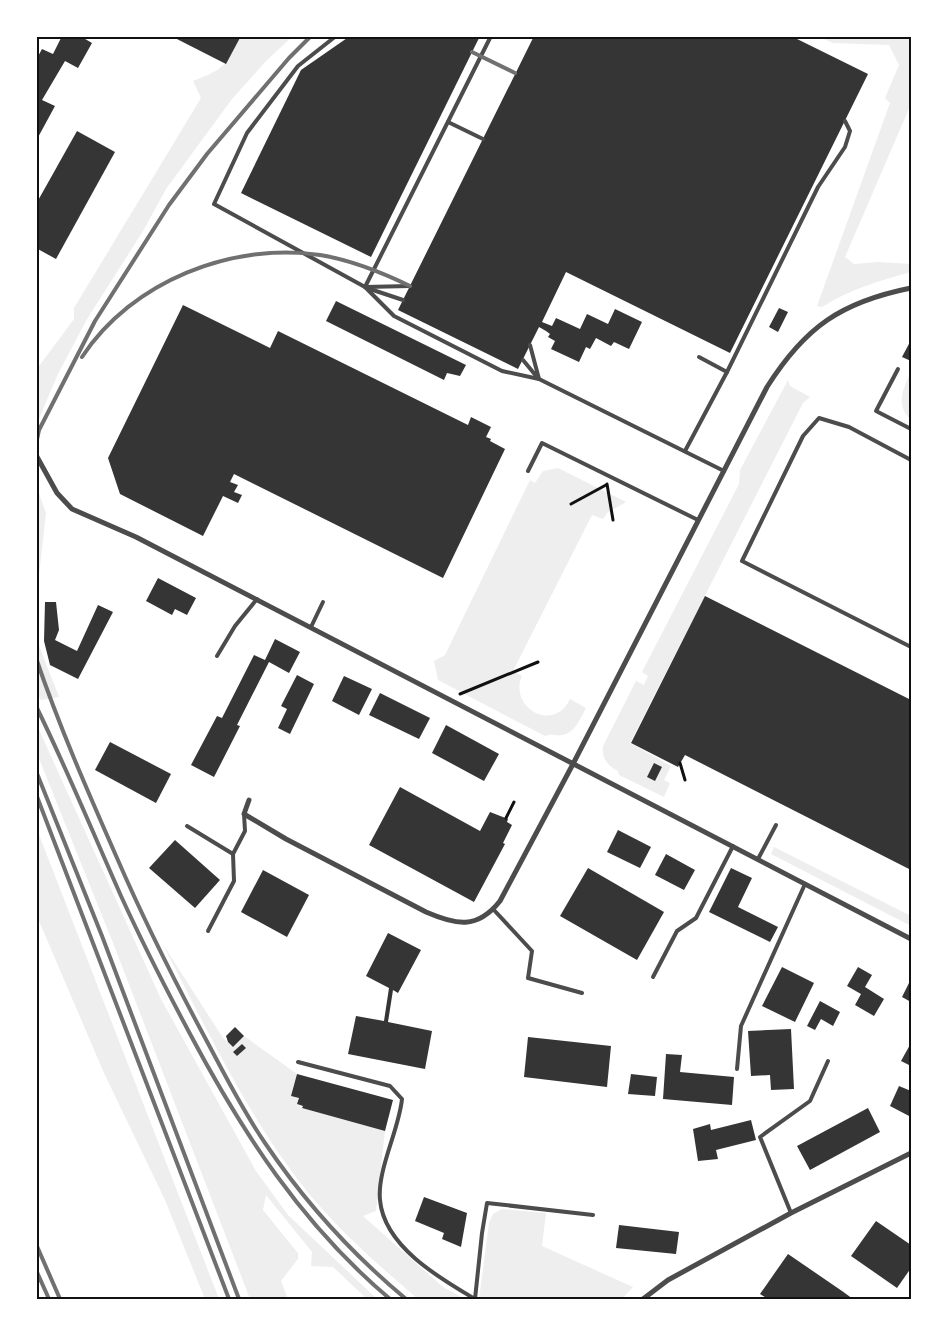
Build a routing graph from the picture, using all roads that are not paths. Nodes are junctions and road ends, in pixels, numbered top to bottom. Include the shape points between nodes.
1 (336, 36) edge
2 (491, 36) edge
3 (845, 121) dead end
4 (448, 122) junction
5 (483, 139) dead end
6 (410, 286) dead end
7 (365, 288) junction
8 (911, 288) edge
9 (403, 300) dead end
10 (530, 345) dead end
11 (699, 357) dead end
12 (523, 360) dead end
13 (898, 369) dead end
14 (727, 372) junction
15 (539, 379) junction
16 (911, 429) edge
17 (685, 452) junction
18 (36, 455) edge
19 (911, 460) edge
20 (528, 471) dead end
21 (724, 471) junction
22 (698, 520) junction
23 (257, 599) junction
24 (323, 602) dead end
25 (311, 627) junction
26 (911, 647) edge
27 (217, 656) dead end
28 (574, 764) junction
29 (249, 800) dead end
30 (244, 814) junction
31 (187, 826) dead end
32 (776, 826) dead end
33 (733, 846) junction
34 (233, 854) junction
35 (758, 859) junction
36 (805, 884) junction
37 (493, 909) junction
38 (208, 931) dead end
39 (911, 939) edge
40 (653, 977) dead end
41 (582, 993) dead end
42 (828, 1061) dead end
43 (298, 1062) dead end
44 (737, 1069) dead end
45 (911, 1152) edge
46 (791, 1213) junction
47 (593, 1215) dead end
48 (475, 1299) edge
49 (643, 1299) edge

1 - 7 lane via 298,66 247,133 214,204
2 - 4 lane
3 - 14 lane via 850,131 845,147 818,187
4 - 5 lane
4 - 7 lane
6 - 7 lane
7 - 9 lane
7 - 15 lane via 394,316 502,371
8 - 21 street via 883,293 856,304 831,316 806,336 767,387
10 - 15 lane
11 - 14 lane
12 - 15 lane
13 - 16 lane via 876,411
14 - 17 lane
15 - 17 lane
17 - 21 lane
18 - 23 street via 56,493 72,509 136,537
19 - 26 lane via 849,427 819,418 803,436 742,561
20 - 22 lane via 542,444
21 - 22 street
22 - 28 street
23 - 25 street
23 - 27 lane
24 - 25 lane
25 - 28 street
28 - 33 street
28 - 37 street
29 - 30 street
30 - 34 lane via 245,831
30 - 37 street via 446,921 469,923 483,918
31 - 34 lane
32 - 35 lane
33 - 35 street
33 - 40 lane via 696,918 677,931
34 - 38 lane via 234,881
35 - 36 street
36 - 39 street
36 - 44 lane via 741,1026
37 - 41 lane via 532,951 528,978
42 - 46 lane via 810,1101 760,1137
43 - 48 lane via 390,1086 402,1099 380,1200 385,1219 403,1247 418,1262
45 - 46 street
46 - 49 street via 668,1280
47 - 48 lane via 487,1203

